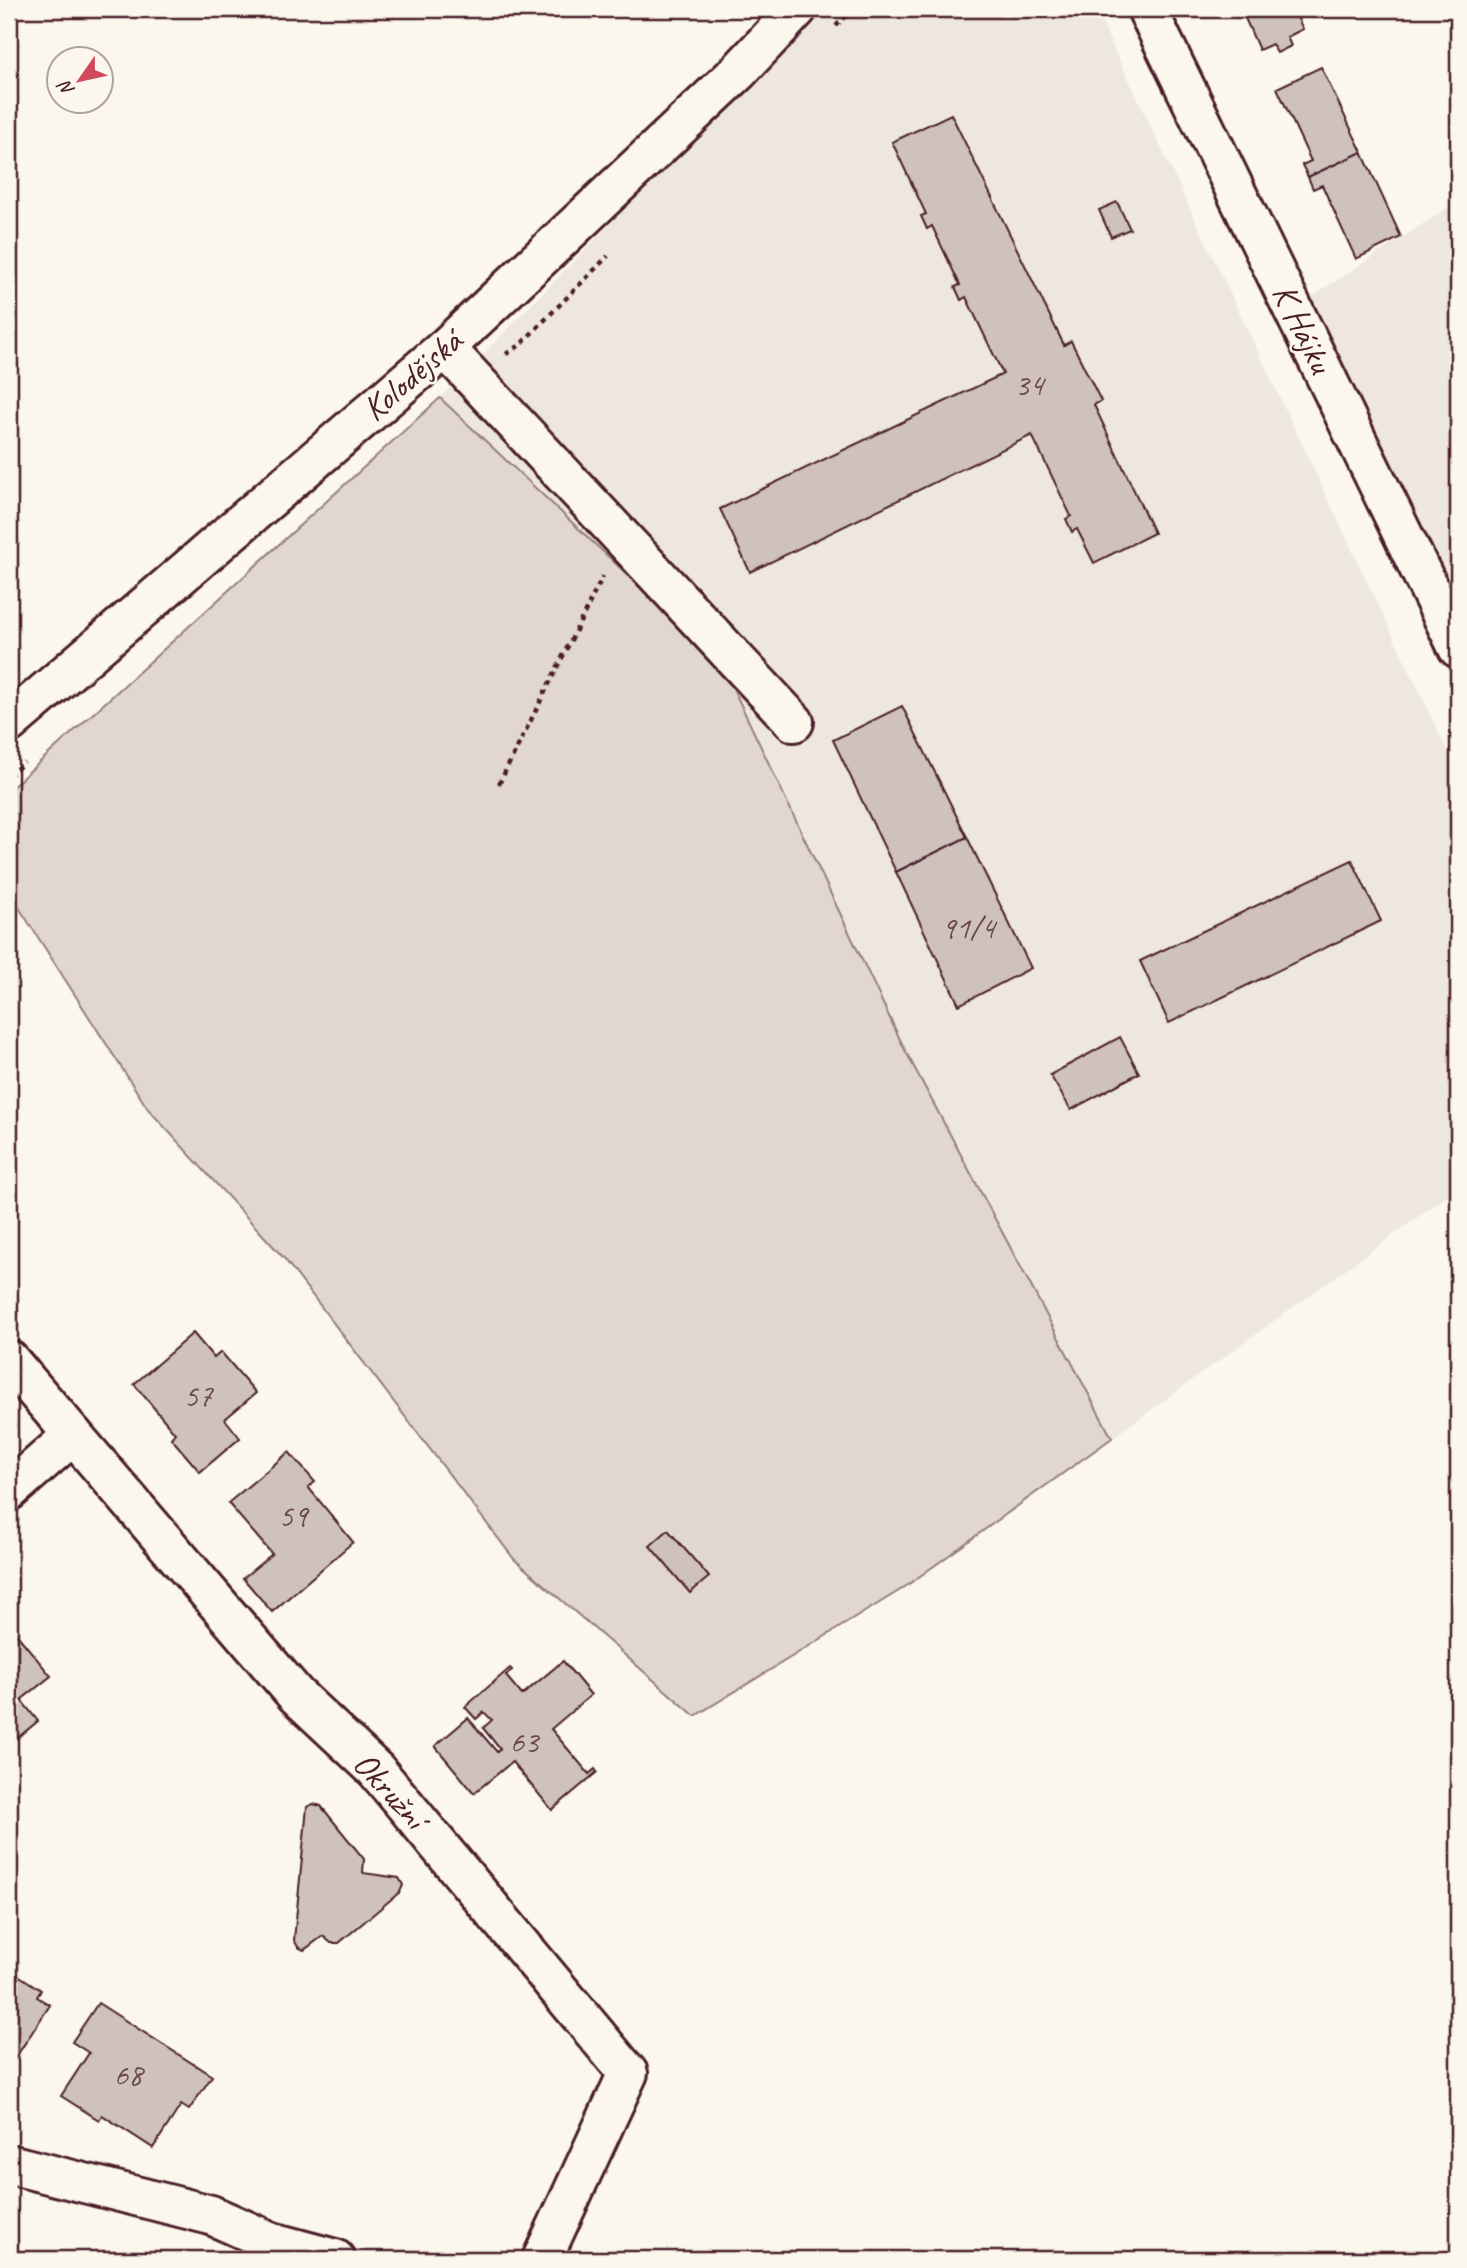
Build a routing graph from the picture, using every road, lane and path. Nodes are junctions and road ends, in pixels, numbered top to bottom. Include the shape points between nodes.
1 (797, 9) edge
2 (1147, 9) edge
3 (445, 348) junction
4 (622, 538) junction
5 (1458, 648) edge
6 (794, 722) dead end
7 (9, 723) edge
8 (499, 784) dead end
9 (9, 1360) edge
10 (73, 1435) junction
11 (9, 1491) edge
12 (9, 2164) edge
13 (335, 2259) edge
14 (542, 2259) edge

1 - 3 street, Kolodějská via 738,72
2 - 5 street, K Hájku
3 - 4 street
3 - 7 street, Kolodějská
4 - 6 street
4 - 8 path
9 - 10 street, Okružní
10 - 11 street
10 - 14 street, Okružní via 296,1695 376,1770 628,2073
12 - 13 street via 211,2215 272,2242

